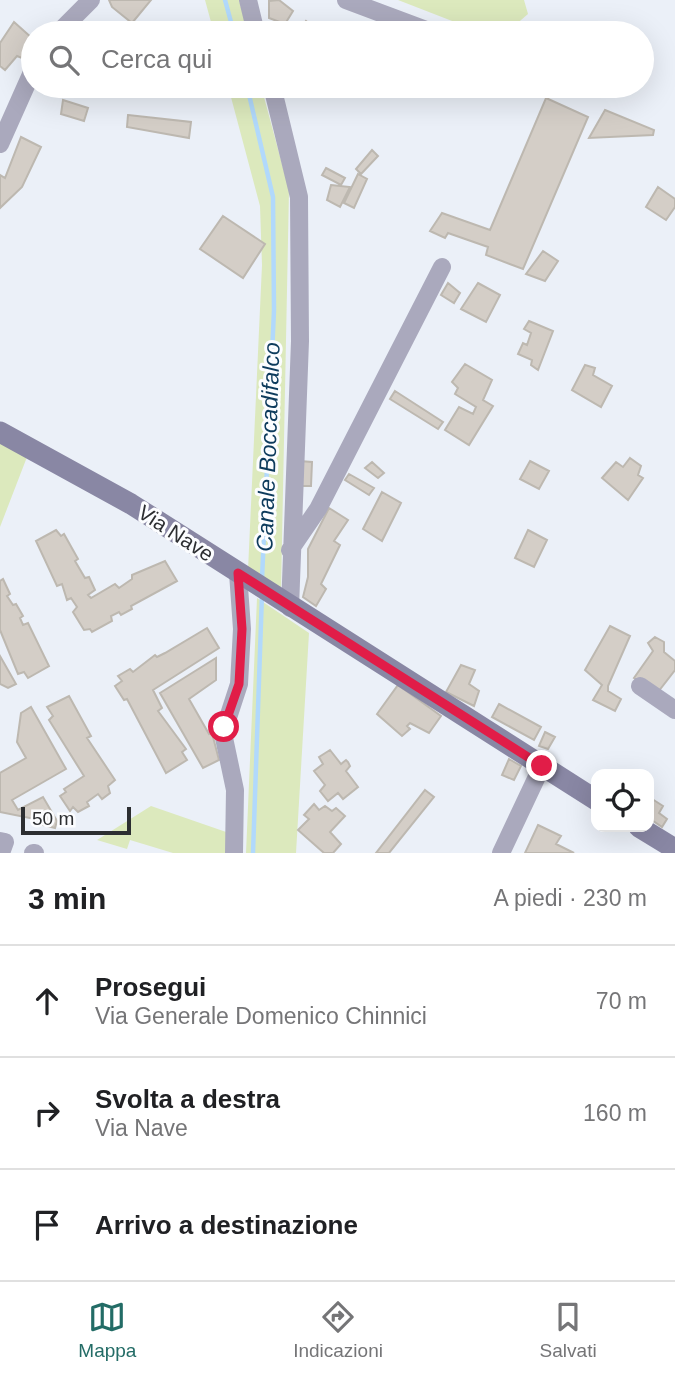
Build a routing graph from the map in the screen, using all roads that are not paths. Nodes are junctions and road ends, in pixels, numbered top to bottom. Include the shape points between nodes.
1 (91, 0) edge
2 (248, 0) edge
3 (346, 0) edge
4 (70, 21) edge
5 (253, 21) edge
6 (402, 21) edge
7 (21, 97) edge
8 (275, 98) edge
9 (0, 144) edge
10 (442, 267) dead end
11 (0, 432) edge
12 (290, 550) junction
13 (242, 576) junction
14 (282, 603) junction
15 (640, 686) dead end
16 (675, 710) edge
17 (542, 766) junction
18 (591, 797) edge
19 (647, 832) edge
20 (0, 841) edge
21 (675, 849) edge
22 (1, 853) edge
23 (234, 853) edge
24 (501, 853) edge

1 - 4 street
2 - 5 street
3 - 6 street
7 - 9 street
8 - 12 street via 299,197 300,341
10 - 12 street via 318,509
11 - 13 street, Via Nave via 131,504
12 - 14 street
13 - 14 street, Via Nave
13 - 23 street via 239,684 223,733 235,790
14 - 17 street, Via Nave
15 - 16 street
17 - 18 street, Via Nave
17 - 24 street
19 - 21 street
20 - 22 street via 5,842

